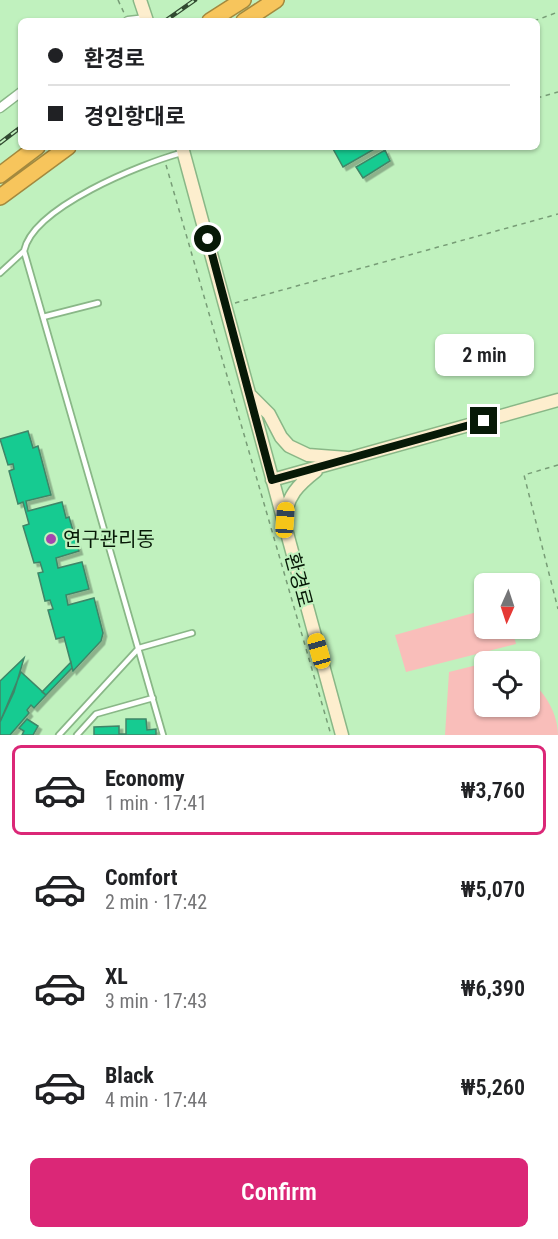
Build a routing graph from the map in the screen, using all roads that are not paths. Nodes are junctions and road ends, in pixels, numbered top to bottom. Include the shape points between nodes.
1 (140, 0) edge
2 (243, 0) edge
3 (276, 0) edge
4 (145, 18) edge
5 (215, 18) edge
6 (249, 18) edge
7 (18, 94) edge
8 (0, 108) edge
9 (33, 150) edge
10 (64, 150) edge
11 (181, 150) edge
12 (183, 150) edge
13 (0, 175) edge
14 (0, 197) edge
15 (24, 251) junction
16 (0, 273) edge
17 (98, 303) dead end
18 (43, 317) junction
19 (251, 396) junction
20 (555, 400) edge
21 (354, 459) junction
22 (322, 468) junction
23 (272, 480) junction
24 (290, 547) junction
25 (192, 633) dead end
26 (139, 648) junction
27 (153, 698) junction
28 (59, 735) edge
29 (77, 735) edge
30 (163, 735) edge
31 (342, 735) edge

1 - 4 street
2 - 5 highway
3 - 6 highway
7 - 8 street
9 - 13 highway
10 - 14 highway
11 - 15 lane via 74,198 33,232
12 - 19 street, 환경로
15 - 16 lane
15 - 18 lane
17 - 18 lane
18 - 26 lane
19 - 21 street via 269,414 289,446 308,455
19 - 23 street, 환경로
20 - 21 street
21 - 22 street
22 - 23 street
22 - 24 street via 289,497 285,520
23 - 24 street, 환경로
24 - 31 street, 환경로
25 - 26 lane
26 - 27 lane
26 - 28 lane
27 - 29 lane via 96,714
27 - 30 lane

